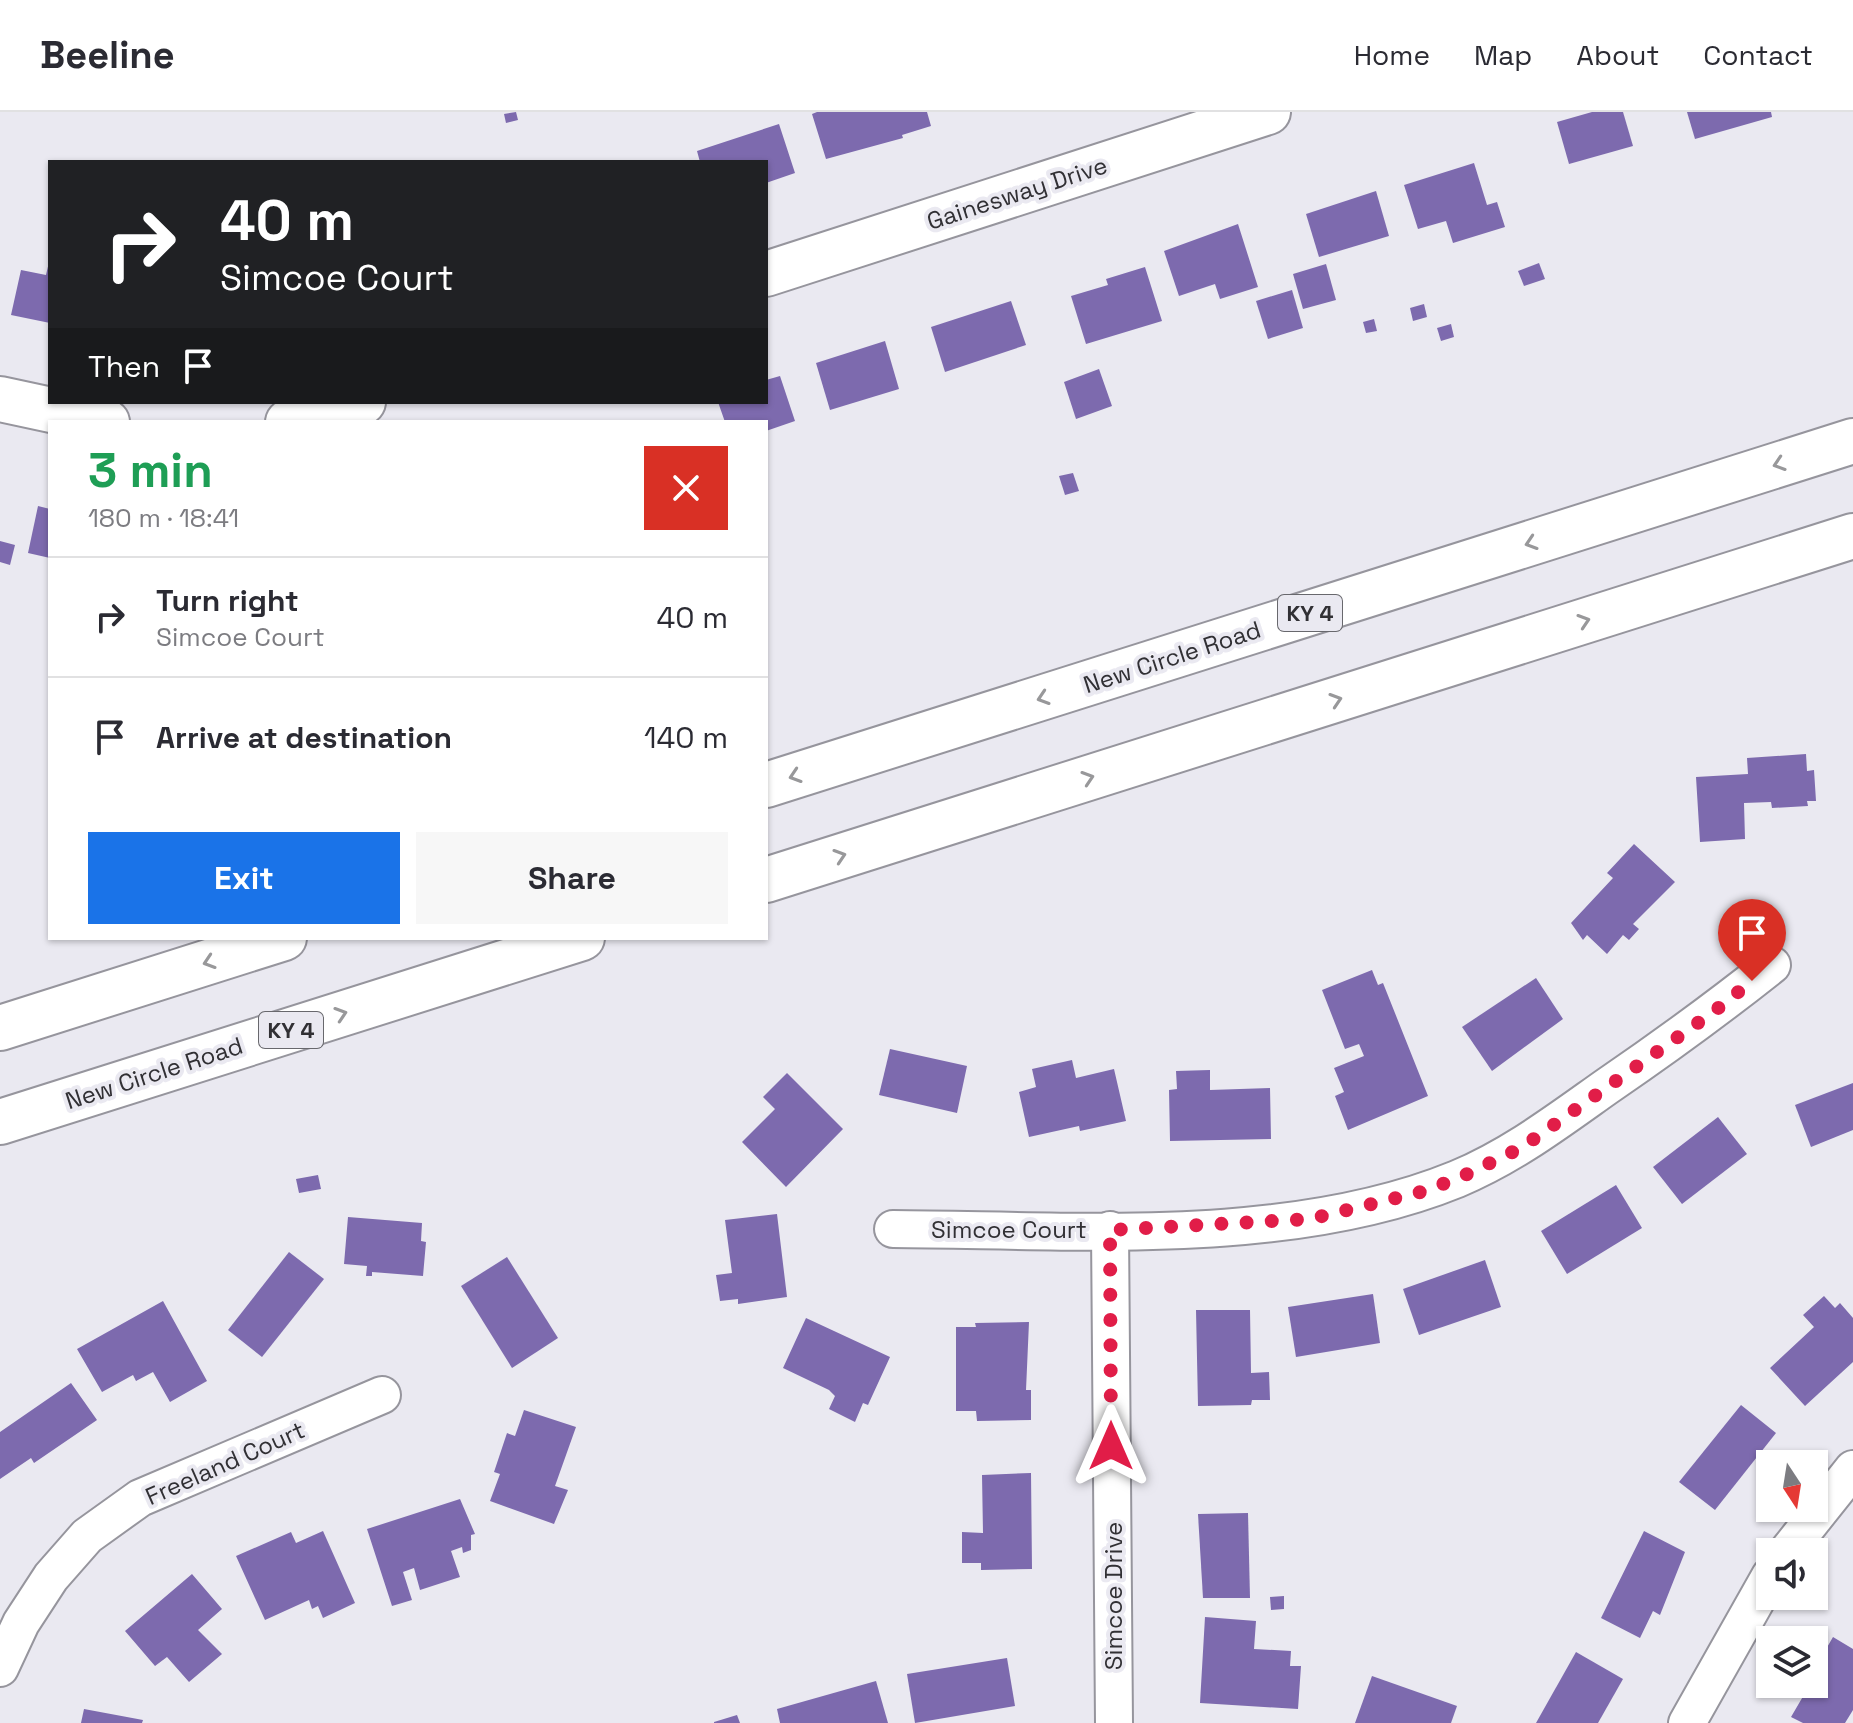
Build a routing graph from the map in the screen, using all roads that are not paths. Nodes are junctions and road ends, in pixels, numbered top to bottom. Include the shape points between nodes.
1 (1257, 114) edge
2 (768, 273) edge
3 (0, 399) edge
4 (356, 404) edge
5 (98, 420) edge
6 (296, 420) edge
7 (1853, 441) edge
8 (1853, 536) edge
9 (768, 784) edge
10 (768, 879) edge
11 (278, 940) edge
12 (576, 940) edge
13 (1772, 965) dead end
14 (0, 1028) edge
15 (0, 1122) edge
16 (893, 1229) dead end
17 (1110, 1230) junction
18 (382, 1395) dead end
19 (1853, 1469) edge
20 (1841, 1507) edge
21 (1804, 1538) edge
22 (1756, 1601) edge
23 (0, 1668) edge
24 (1114, 1723) edge
25 (1687, 1723) edge

1 - 2 main road, Gainesway Drive
3 - 5 main road
4 - 6 main road
7 -> 9 main road, New Circle Road / KY 4
10 -> 8 main road
11 -> 14 main road
15 -> 12 main road, New Circle Road / KY 4
13 - 17 street, Simcoe Court via 1521,1148 1459,1178 1310,1219
16 - 17 street, Simcoe Court
17 - 24 street, Simcoe Drive
18 - 23 street, Freeland Court via 140,1498 87,1536 51,1577
19 - 20 street
20 - 21 street
22 - 25 street

